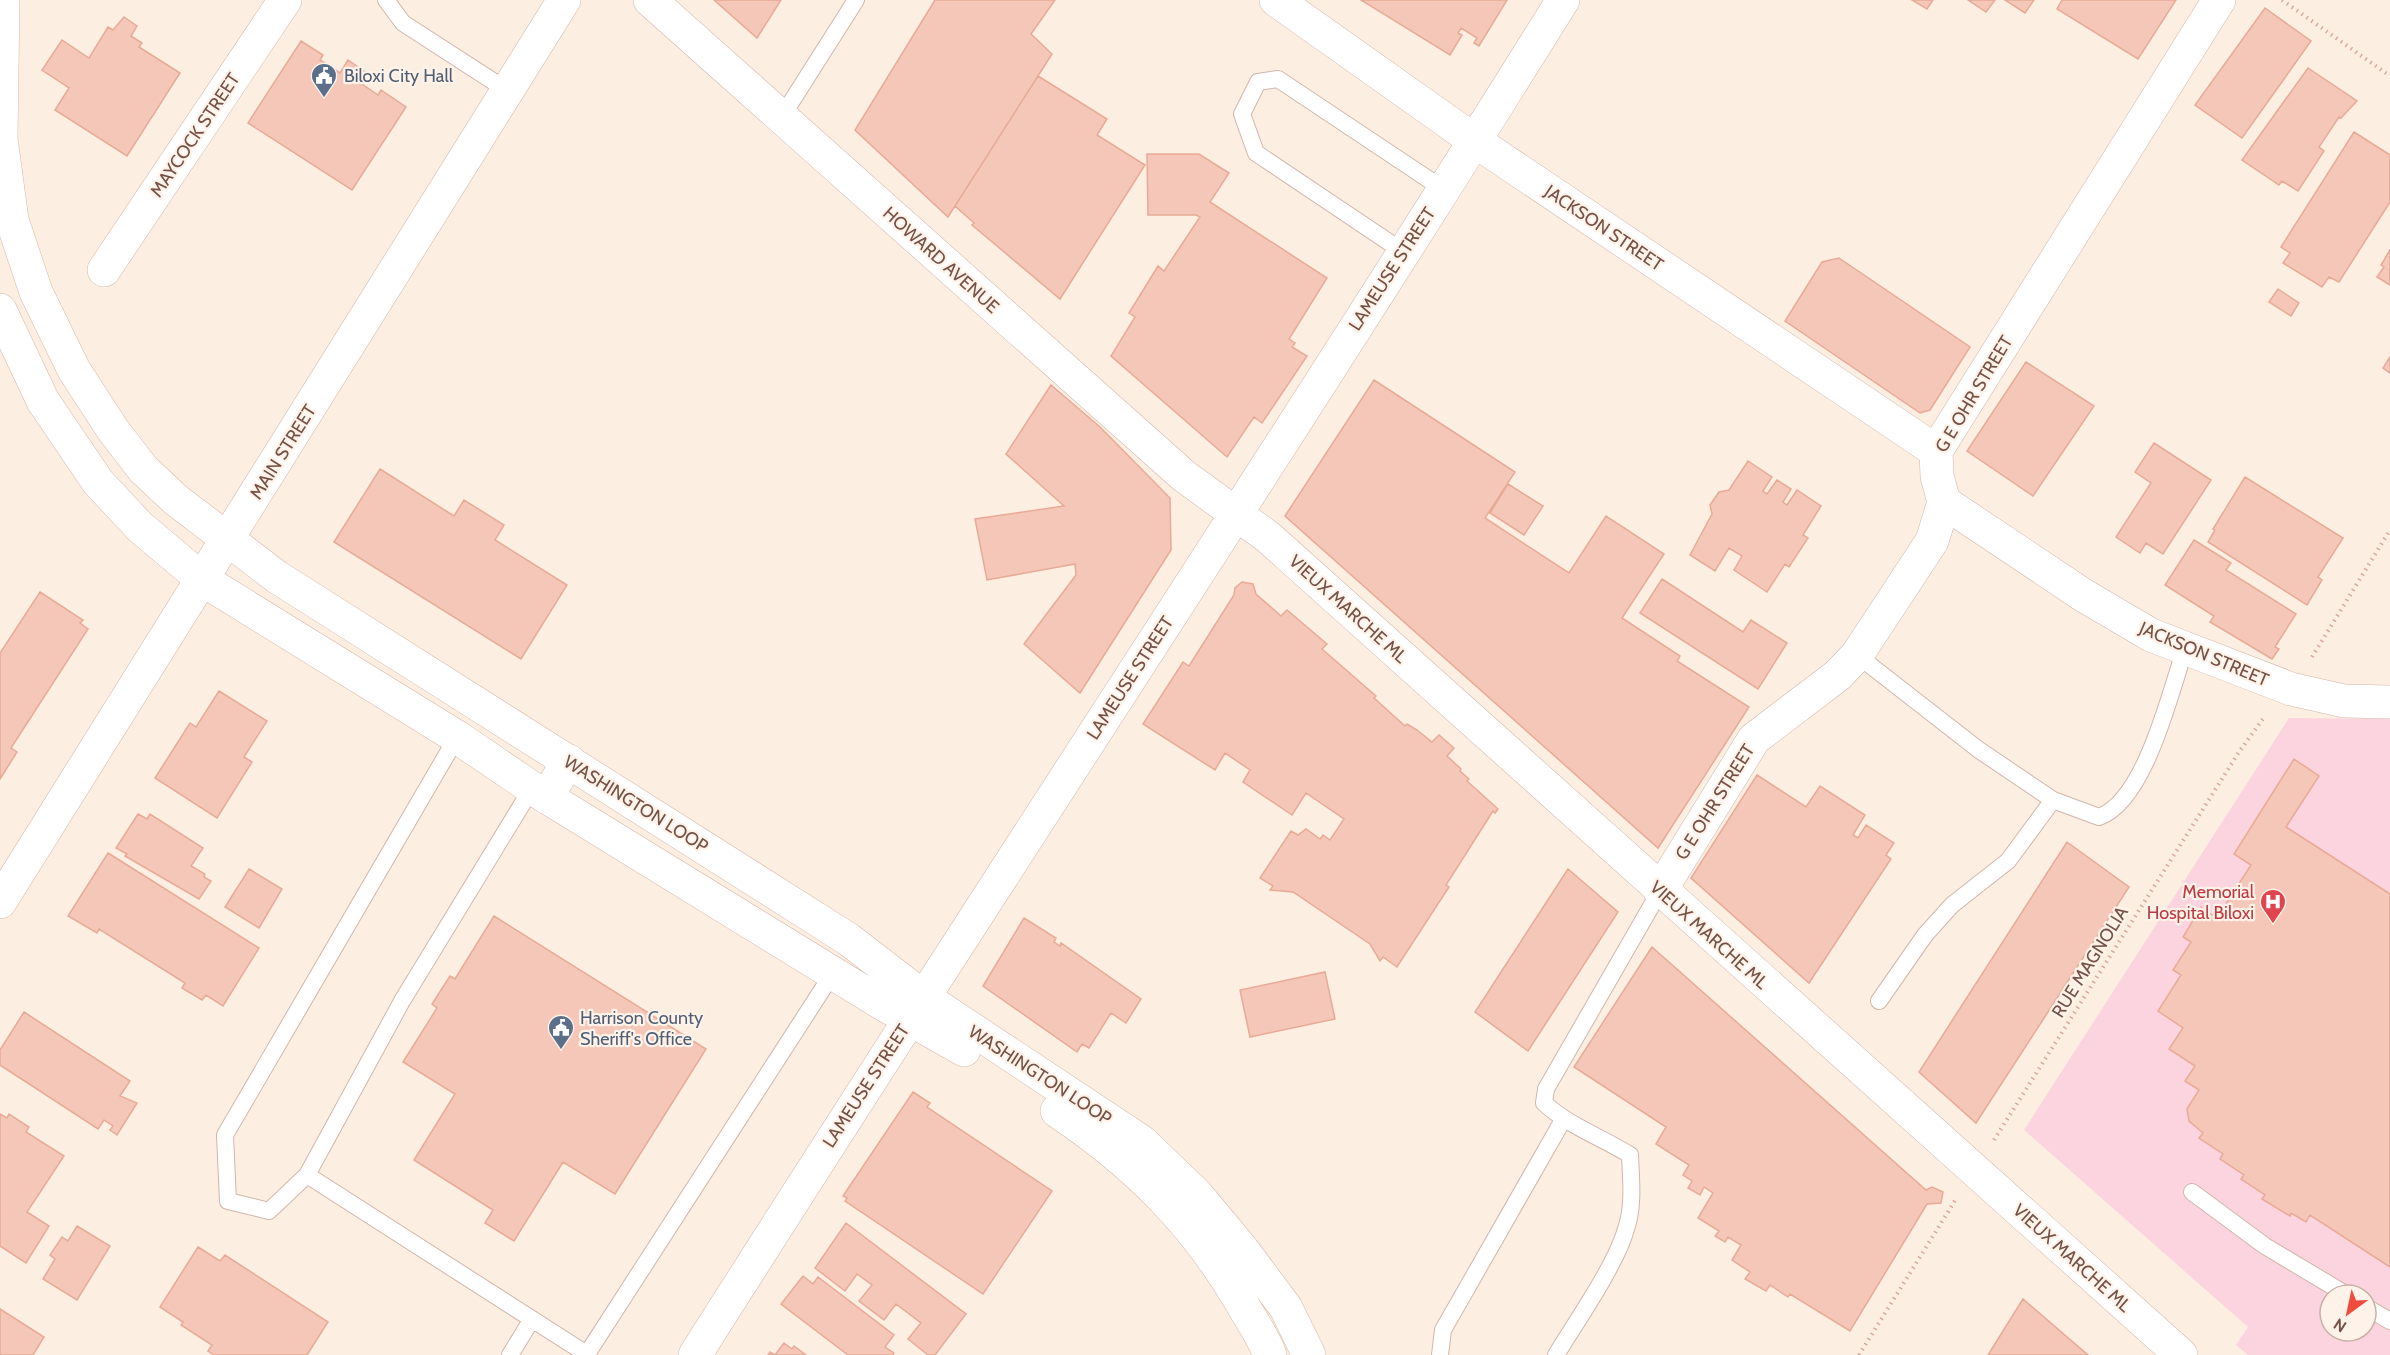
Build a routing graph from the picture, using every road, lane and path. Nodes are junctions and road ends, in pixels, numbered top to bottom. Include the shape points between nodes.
1 (285, 0) edge
2 (386, 0) edge
3 (564, 0) edge
4 (650, 0) edge
5 (856, 0) edge
6 (1563, 0) edge
7 (2219, 0) edge
8 (2282, 0) edge
9 (2, 1) edge
10 (1286, 3) edge
11 (2390, 76) edge
12 (508, 91) junction
13 (781, 118) junction
14 (1475, 141) junction
15 (1443, 189) junction
16 (1402, 251) junction
17 (104, 270) dead end
18 (0, 310) edge
19 (1936, 451) junction
20 (1944, 501) junction
21 (1237, 515) junction
22 (2390, 530) edge
23 (227, 542) junction
24 (203, 580) junction
25 (2185, 648) junction
26 (1857, 655) junction
27 (2291, 689) junction
28 (2390, 702) edge
29 (457, 737) junction
30 (569, 761) junction
31 (539, 793) junction
32 (2053, 800) junction
33 (1660, 891) junction
34 (0, 902) edge
35 (833, 973) junction
36 (1879, 1001) dead end
37 (916, 1007) junction
38 (1563, 1120) junction
39 (1974, 1171) junction
40 (307, 1175) junction
41 (2192, 1192) dead end
42 (2327, 1283) edge
43 (532, 1319) junction
44 (588, 1354) edge
45 (510, 1355) edge
46 (695, 1355) edge
47 (1270, 1355) edge
48 (1309, 1355) edge
49 (1440, 1355) edge
50 (1556, 1355) edge
51 (1859, 1355) edge
52 (2181, 1355) edge

1 - 17 street, MAYCOCK STREET
2 - 12 lane via 403,23
3 - 12 street, MAIN STREET
4 - 13 street, HOWARD AVENUE
5 - 13 lane
6 - 14 street, LAMEUSE STREET
7 - 19 street, G E OHR STREET
8 - 11 path
9 - 23 street, WASHINGTON LOOP via 1,139 12,220 36,292 74,370 113,430 144,469
10 - 14 street, JACKSON STREET
12 - 23 street, MAIN STREET
13 - 21 street, HOWARD AVENUE via 1184,476
14 - 15 street, LAMEUSE STREET
14 - 19 street, JACKSON STREET
15 - 16 street, LAMEUSE STREET
15 - 16 lane via 1278,79 1258,82 1242,114 1256,153
16 - 21 street, LAMEUSE STREET
18 - 24 street, WASHINGTON LOOP via 43,401 98,482 141,527
19 - 20 street, G E OHR STREET
20 - 25 street, JACKSON STREET via 2083,595 2151,635
20 - 26 street, G E OHR STREET via 1932,541
21 - 33 street, VIEUX MARCHE ML via 1268,537
21 - 37 street, LAMEUSE STREET
22 - 27 path, RUE MAGNOLIA
23 - 24 street, MAIN STREET
23 - 30 street, WASHINGTON LOOP
24 - 29 street, WASHINGTON LOOP
24 - 34 street, MAIN STREET
25 - 27 street, JACKSON STREET
25 - 32 lane via 2143,770 2120,806 2099,816
26 - 32 lane via 1979,750
26 - 33 street, G E OHR STREET via 1838,675 1754,739
27 - 28 street, JACKSON STREET via 2344,701
27 - 39 path, RUE MAGNOLIA via 2239,752
29 - 31 street, WASHINGTON LOOP
29 - 40 lane via 225,1135 228,1201 269,1211
30 - 31 street
30 - 37 street, WASHINGTON LOOP via 848,939
31 - 35 street, WASHINGTON LOOP
31 - 40 lane via 402,1000
32 - 36 lane via 2008,861 1952,905 1924,934
33 - 38 lane via 1546,1089 1544,1103
33 - 39 street, VIEUX MARCHE ML
35 - 37 street, WASHINGTON LOOP
35 - 44 lane
37 - 46 street, LAMEUSE STREET
37 - 47 street, WASHINGTON LOOP via 945,1038 1071,1121 1136,1171 1185,1220 1232,1287
37 - 48 street, WASHINGTON LOOP via 1142,1142 1197,1195 1242,1249 1286,1308
38 - 49 lane via 1443,1330
38 - 50 lane via 1630,1155 1631,1194 1626,1229
39 - 51 path, RUE MAGNOLIA
39 - 52 street, VIEUX MARCHE ML
40 - 43 lane
41 - 42 lane via 2265,1246
43 - 44 lane
43 - 45 lane

